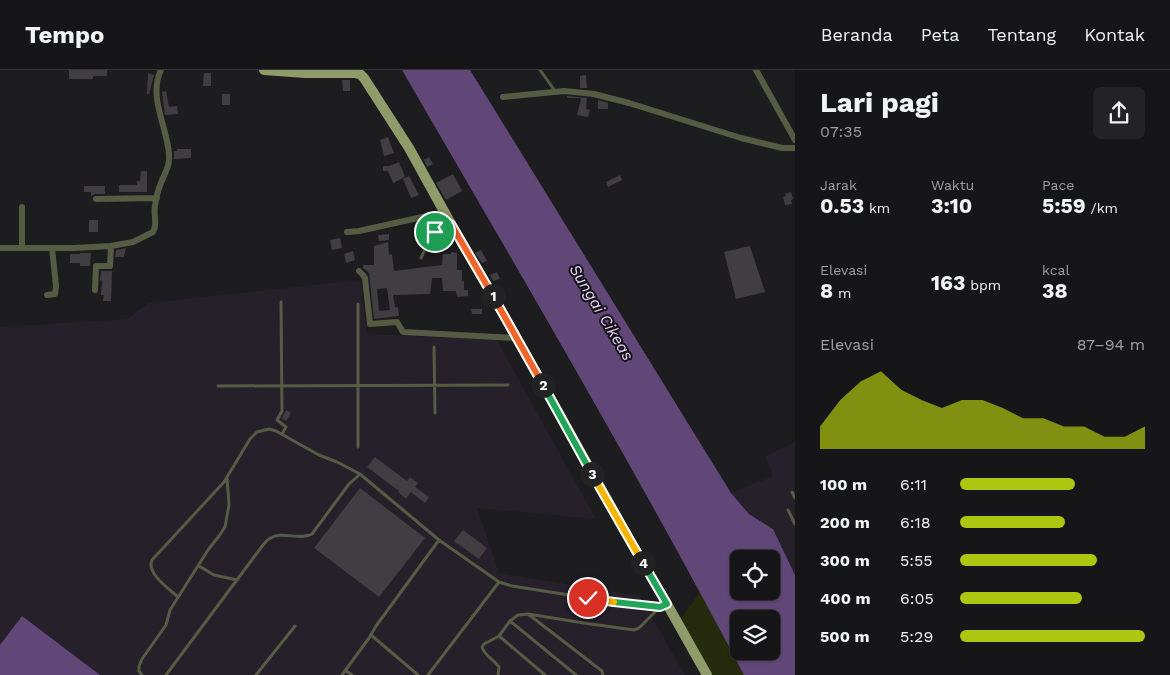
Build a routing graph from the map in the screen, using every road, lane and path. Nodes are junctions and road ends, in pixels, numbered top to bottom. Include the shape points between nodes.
1 (161, 70) edge
2 (264, 70) edge
3 (540, 70) edge
4 (756, 70) edge
5 (359, 72) edge
6 (555, 92) junction
7 (503, 97) dead end
8 (795, 140) edge
9 (795, 148) edge
10 (156, 198) junction
11 (96, 199) dead end
12 (22, 207) dead end
13 (445, 212) junction
14 (451, 224) junction
15 (347, 232) dead end
16 (111, 246) junction
17 (0, 248) edge
18 (22, 248) junction
19 (52, 248) junction
20 (421, 258) dead end
21 (359, 271) dead end
22 (95, 290) dead end
23 (47, 295) dead end
24 (281, 302) dead end
25 (358, 304) dead end
26 (516, 338) junction
27 (434, 347) dead end
28 (282, 385) junction
29 (358, 385) junction
30 (434, 385) junction
31 (508, 385) dead end
32 (218, 386) dead end
33 (435, 413) dead end
34 (282, 434) junction
35 (358, 447) dead end
36 (360, 474) junction
37 (227, 478) junction
38 (792, 492) dead end
39 (795, 498) edge
40 (788, 510) dead end
41 (795, 524) edge
42 (439, 540) junction
43 (199, 566) junction
44 (237, 580) junction
45 (499, 582) junction
46 (178, 597) junction
47 (664, 606) junction
48 (528, 614) junction
49 (510, 621) junction
50 (295, 626) dead end
51 (371, 635) junction
52 (498, 636) junction
53 (345, 670) junction
54 (142, 675) edge
55 (165, 675) edge
56 (256, 675) edge
57 (342, 675) edge
58 (352, 675) edge
59 (418, 675) edge
60 (428, 675) edge
61 (498, 675) edge
62 (545, 675) edge
63 (576, 675) edge
64 (603, 675) edge
65 (708, 675) edge

1 - 10 street via 157,97 169,164
2 - 5 main road via 305,74
3 - 6 lane
4 - 8 street
5 - 13 main road via 409,148
6 - 7 street
6 - 9 street via 594,94 741,138
10 - 11 street
10 - 16 street via 153,232 133,242
12 - 18 street
13 - 14 main road
13 - 15 street
14 - 20 lane via 432,234
14 - 26 main road
16 - 19 street
16 - 22 street via 110,266 96,266
17 - 18 street
18 - 19 street
19 - 23 street via 56,286 55,294
21 - 26 street via 365,278 370,324 397,322 403,332
24 - 28 lane
25 - 29 lane
26 - 47 main road
27 - 30 lane
28 - 29 lane
28 - 32 lane
28 - 34 lane via 282,411 278,420 286,426
29 - 30 lane
29 - 35 lane
30 - 31 lane
30 - 33 lane
34 - 36 lane
34 - 37 lane via 269,429 257,432
36 - 42 lane
36 - 44 lane via 312,534 270,538
37 - 43 lane via 229,506 225,527
37 - 46 lane via 150,564 156,576
38 - 39 lane
40 - 41 lane
42 - 45 lane
42 - 51 lane
43 - 44 lane via 214,575
43 - 46 lane
44 - 55 lane
45 - 47 lane via 588,598
45 - 60 lane
46 - 54 lane via 166,625 142,658 139,666
47 - 48 lane via 634,630
47 - 65 main road
48 - 49 lane via 518,615
48 - 64 lane
49 - 52 lane
49 - 63 lane
50 - 56 lane
51 - 53 lane
51 - 59 lane
52 - 61 lane via 482,647 500,667
52 - 62 lane
53 - 57 lane
53 - 58 lane

